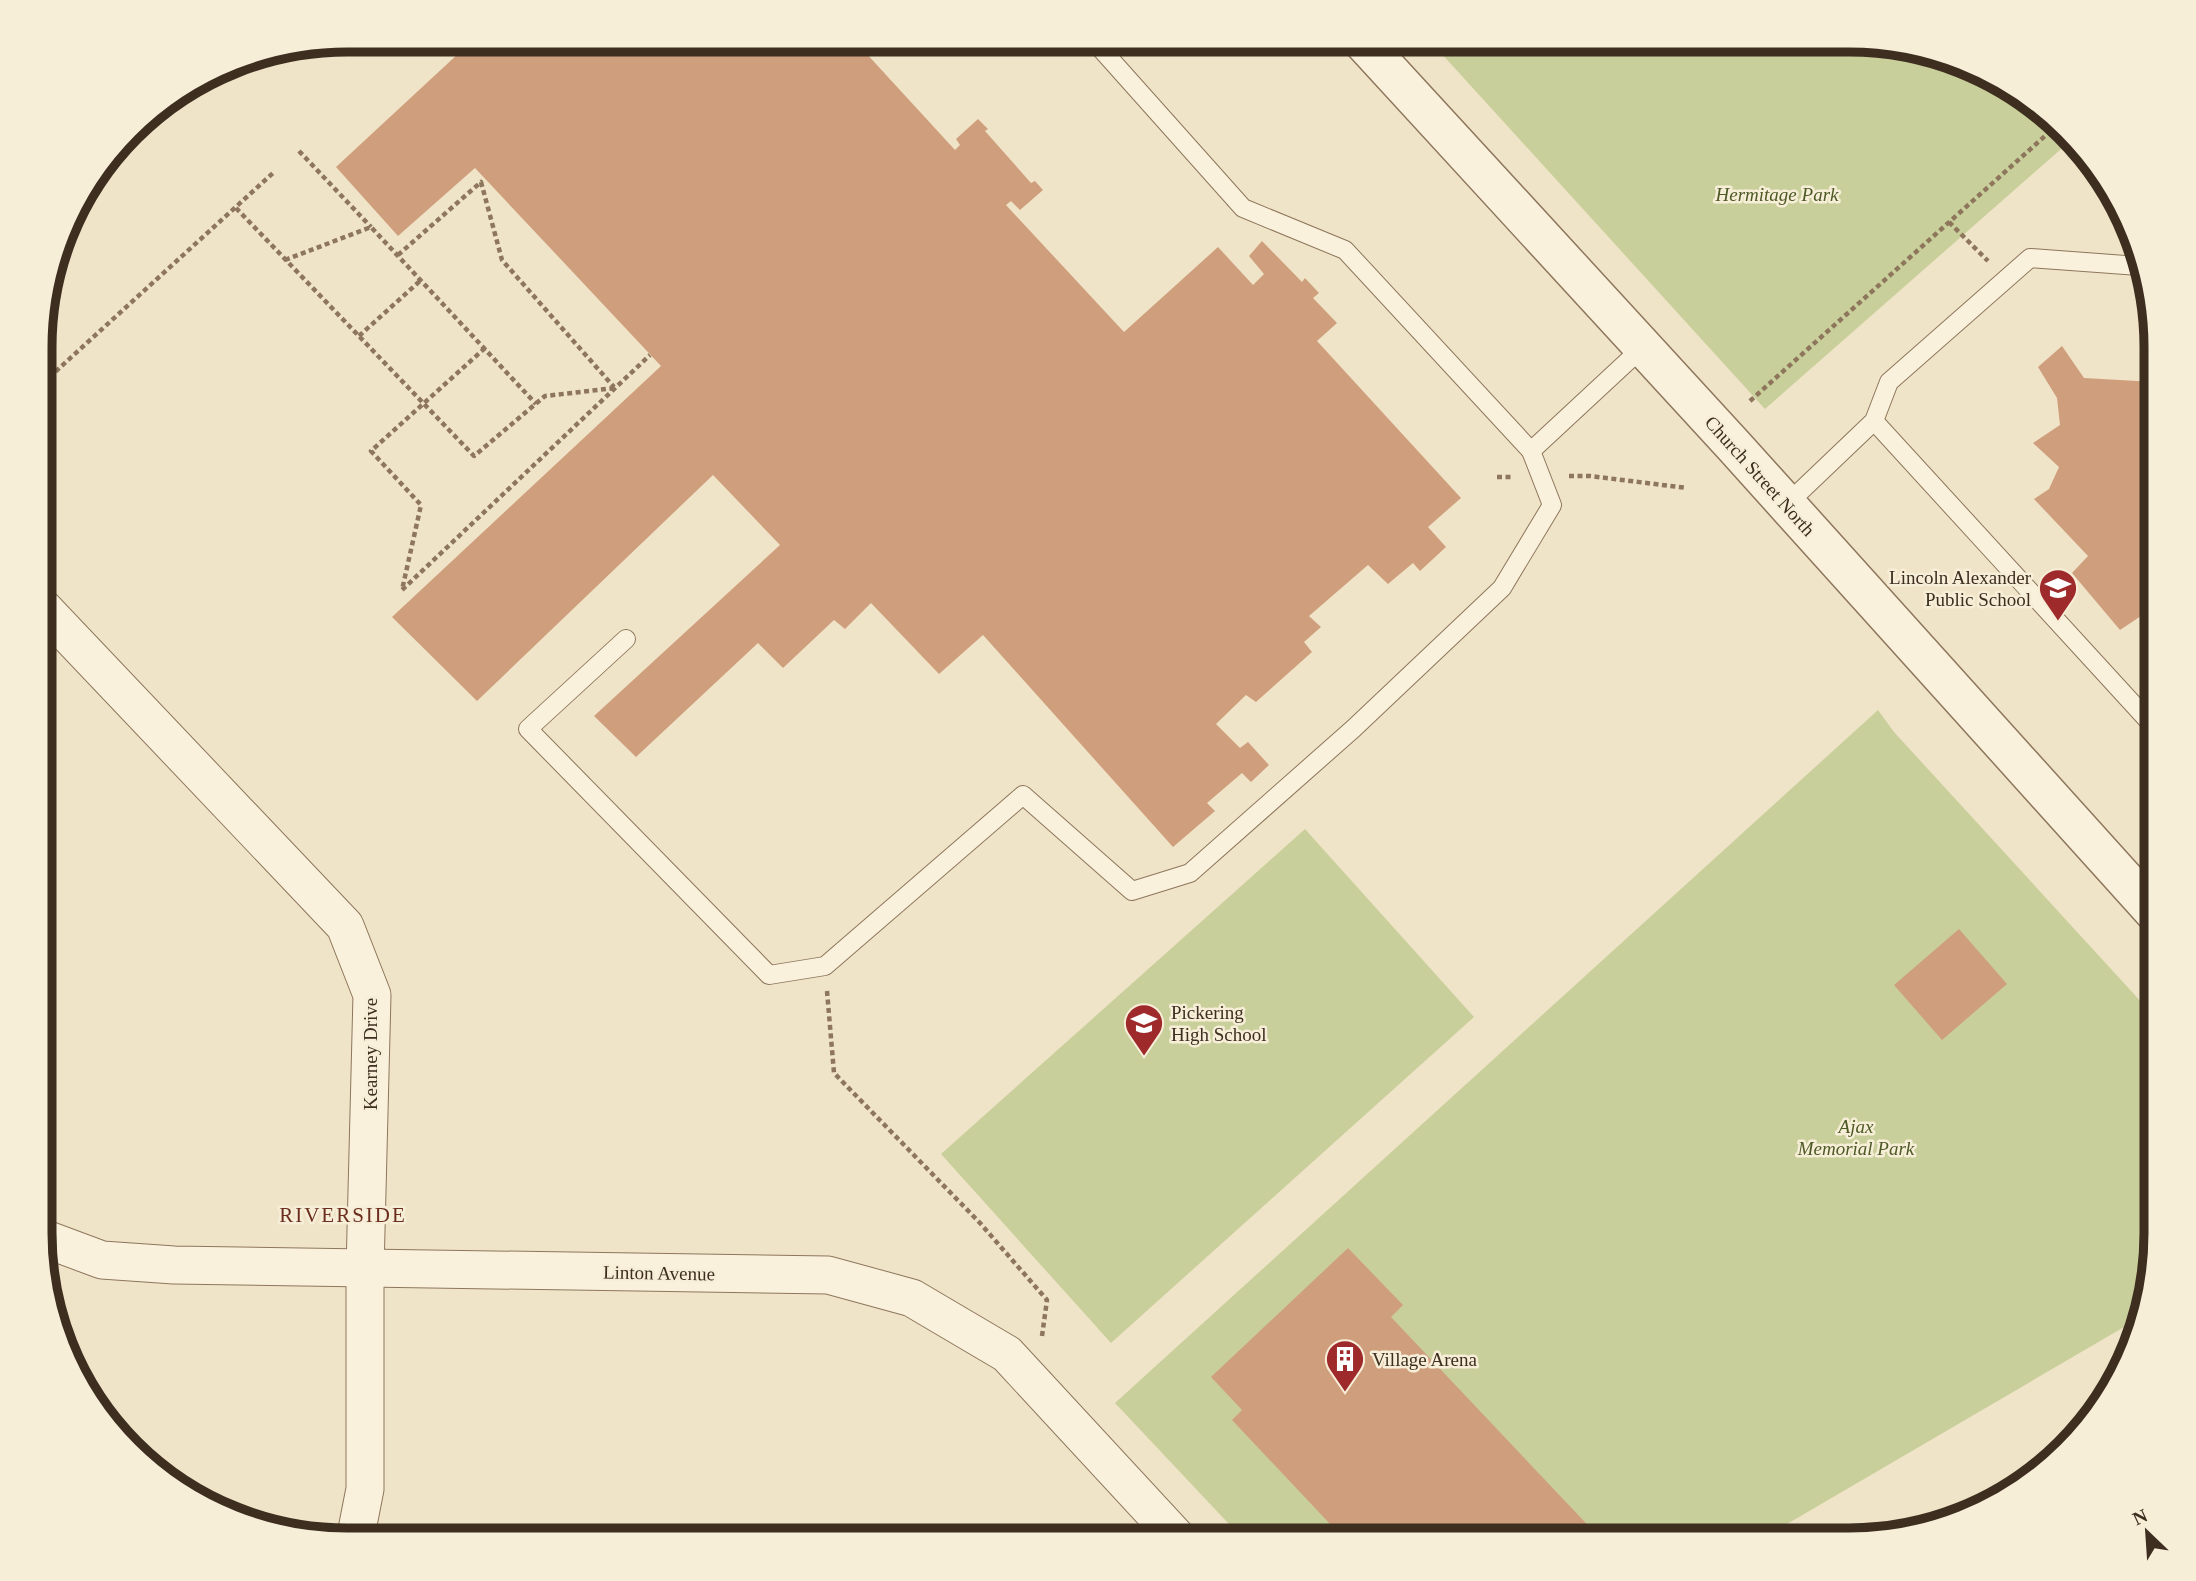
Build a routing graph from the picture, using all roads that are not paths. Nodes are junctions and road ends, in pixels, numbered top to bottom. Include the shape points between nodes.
1 (1104, 52) edge
2 (1372, 52) edge
3 (2131, 266) edge
4 (1643, 346) junction
5 (1874, 421) junction
6 (1531, 452) junction
7 (1786, 505) junction
8 (52, 617) edge
9 (626, 639) dead end
10 (2144, 716) edge
11 (2144, 901) edge
12 (52, 1242) edge
13 (365, 1270) junction
14 (357, 1528) edge
15 (1167, 1528) edge

1 - 6 lane via 1243,208 1345,250
2 - 4 street, Church Street North
3 - 5 lane via 2030,258 1889,382
4 - 6 lane
4 - 7 street, Church Street North
5 - 7 lane
5 - 10 lane
6 - 9 lane via 1552,505 1502,588 1353,729 1190,873 1132,891 1023,794 825,966 769,975 528,729
7 - 11 street, Church Street North
8 - 13 street, Kearney Drive via 345,926 372,995
12 - 13 street, Linton Avenue via 102,1260
13 - 14 street, Kearney Drive via 365,1489
13 - 15 street, Linton Avenue via 828,1275 912,1298 1007,1354

